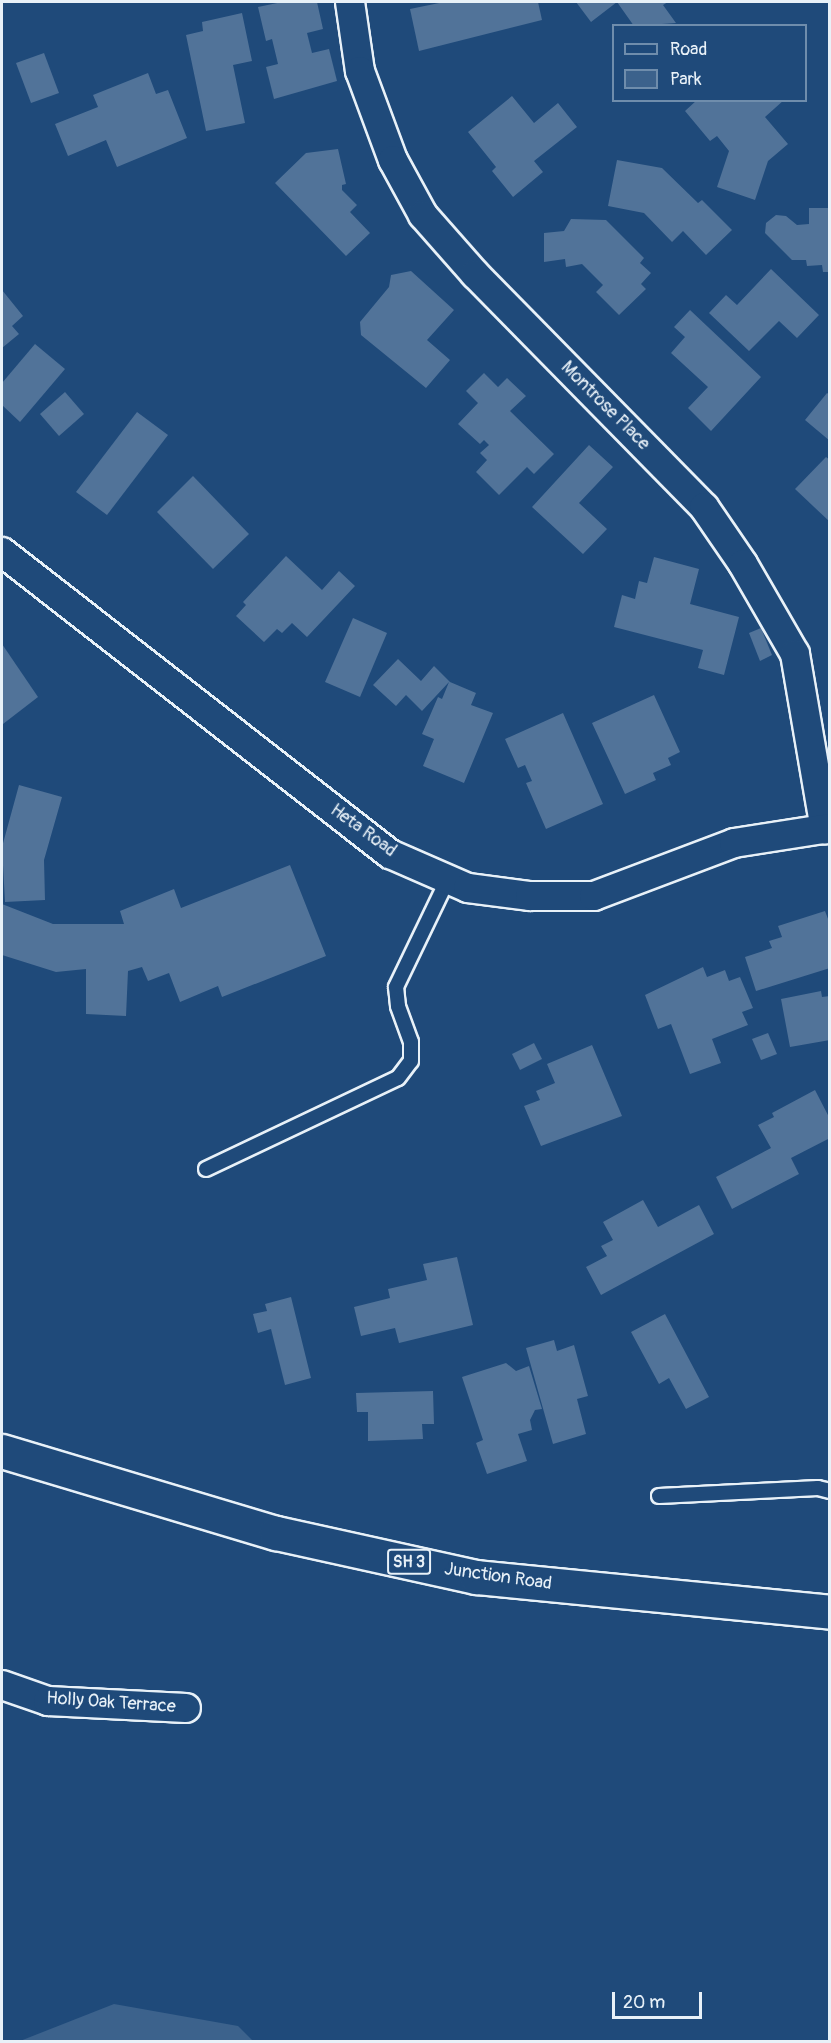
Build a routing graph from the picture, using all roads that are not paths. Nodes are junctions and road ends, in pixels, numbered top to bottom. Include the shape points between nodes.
1 (350, 2) edge
2 (2, 552) edge
3 (827, 829) edge
4 (448, 879) junction
5 (206, 1169) dead end
6 (2, 1451) edge
7 (830, 1491) edge
8 (658, 1496) dead end
9 (830, 1611) edge
10 (2, 1685) edge
11 (186, 1708) dead end

1 - 3 street, Montrose Place via 360,71 393,160 423,215 475,274 704,507 743,564 795,654
2 - 4 street, Heta Road via 390,854
3 - 4 street, Heta Road via 734,843 594,896 530,896 468,888
4 - 5 lane via 396,987 398,1006 411,1042 411,1061 398,1078
6 - 9 highway, Junction Road / SH 3 via 276,1533 476,1577
7 - 8 lane via 818,1488
10 - 11 street, Holly Oak Terrace via 48,1701

